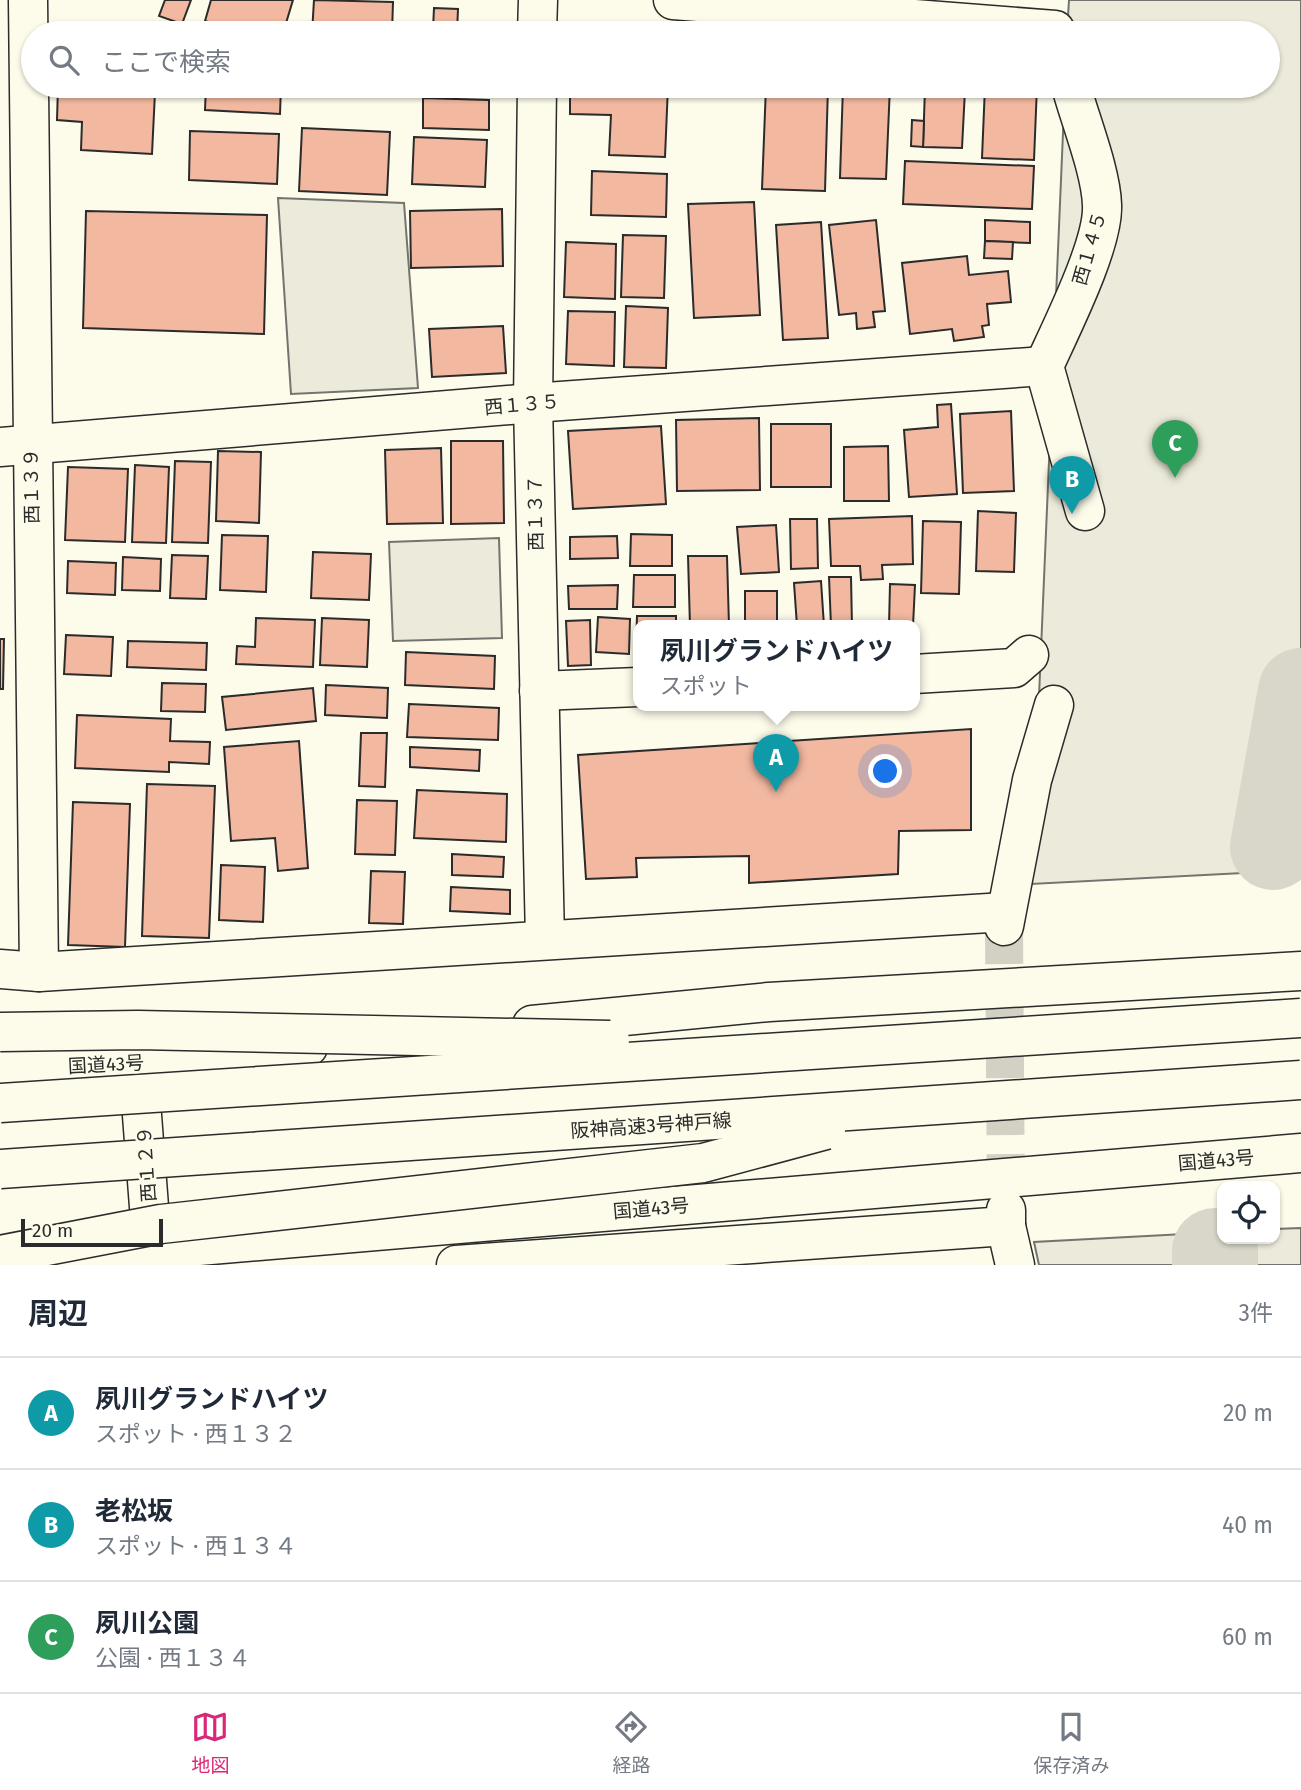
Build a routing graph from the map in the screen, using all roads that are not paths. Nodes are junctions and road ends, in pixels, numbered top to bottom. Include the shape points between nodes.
1 (28, 0) edge
2 (538, 0) edge
3 (673, 0) edge
4 (27, 21) edge
5 (537, 21) edge
6 (924, 21) edge
7 (25, 98) edge
8 (537, 98) edge
9 (1074, 98) edge
10 (1044, 366) junction
11 (533, 402) junction
12 (15, 447) edge
13 (1085, 511) dead end
14 (1029, 655) dead end
15 (920, 674) edge
16 (633, 687) edge
17 (539, 691) junction
18 (1054, 705) dead end
19 (545, 940) junction
20 (0, 969) edge
21 (1301, 971) edge
22 (39, 972) junction
23 (1301, 1018) edge
24 (0, 1032) edge
25 (879, 1045) junction
26 (138, 1063) junction
27 (0, 1070) edge
28 (1301, 1080) edge
29 (0, 1103) edge
30 (909, 1108) junction
31 (1301, 1153) edge
32 (0, 1169) edge
33 (0, 1256) edge
34 (153, 1258) edge
35 (456, 1265) edge
36 (1015, 1265) edge

1 - 4 main road, 西１３９
2 - 5 main road
3 - 6 main road
7 - 12 main road, 西１３９
8 - 11 main road, 西１３７
9 - 10 main road, 西１４５ via 1103,207 1077,293
10 - 11 main road, 西１３５
10 - 13 main road
11 - 12 main road, 西１３５
11 - 17 main road, 西１３７
12 - 22 main road, 西１３９
14 - 15 main road via 1013,668
16 - 17 main road
17 - 19 main road, 西１３７
18 - 19 main road via 1032,780 1005,919
19 - 22 main road
20 - 22 main road
21 - 26 main road, 国道43号 via 769,1002
23 - 25 main road, bridge
24 - 25 main road, bridge via 138,1030
25 - 29 main road, bridge
26 - 27 main road, 国道43号
26 - 34 main road, 西１２９
28 - 30 main road, 阪神高速3号神戸線, bridge
30 - 32 main road, 阪神高速3号神戸線, bridge
30 - 33 main road, bridge via 702,1163 161,1224
31 - 34 main road, 国道43号
33 - 34 main road, 国道43号
35 - 36 main road via 1006,1218

